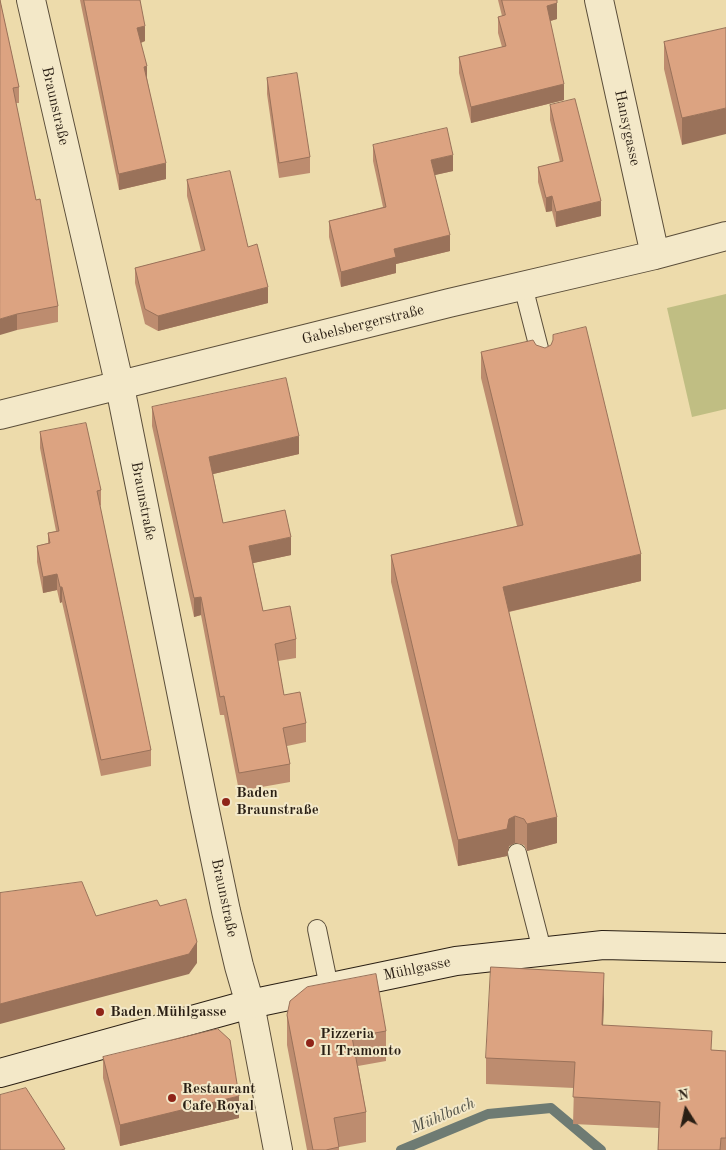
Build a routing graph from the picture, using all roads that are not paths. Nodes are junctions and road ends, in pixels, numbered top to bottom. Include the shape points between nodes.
1 (31, 0) edge
2 (599, 0) edge
3 (726, 236) edge
4 (655, 255) junction
5 (523, 286) junction
6 (543, 364) edge
7 (120, 386) junction
8 (0, 415) edge
9 (517, 853) dead end
10 (317, 929) dead end
11 (726, 948) edge
12 (542, 950) junction
13 (329, 987) junction
14 (250, 1004) junction
15 (0, 1073) edge
16 (278, 1150) edge

1 - 7 street, Braunstraße
2 - 4 street, Hansygasse
3 - 4 street, Gabelsbergerstraße
4 - 5 street, Gabelsbergerstraße
5 - 6 lane
5 - 7 street, Gabelsbergerstraße
7 - 8 street, Gabelsbergerstraße
7 - 14 street, Braunstraße via 210,835
9 - 12 lane
10 - 13 lane
11 - 12 street, Mühlgasse via 603,945
12 - 13 street, Mühlgasse via 456,961
13 - 14 street, Mühlgasse
14 - 15 street, Mühlgasse
14 - 16 street, Braunstraße

